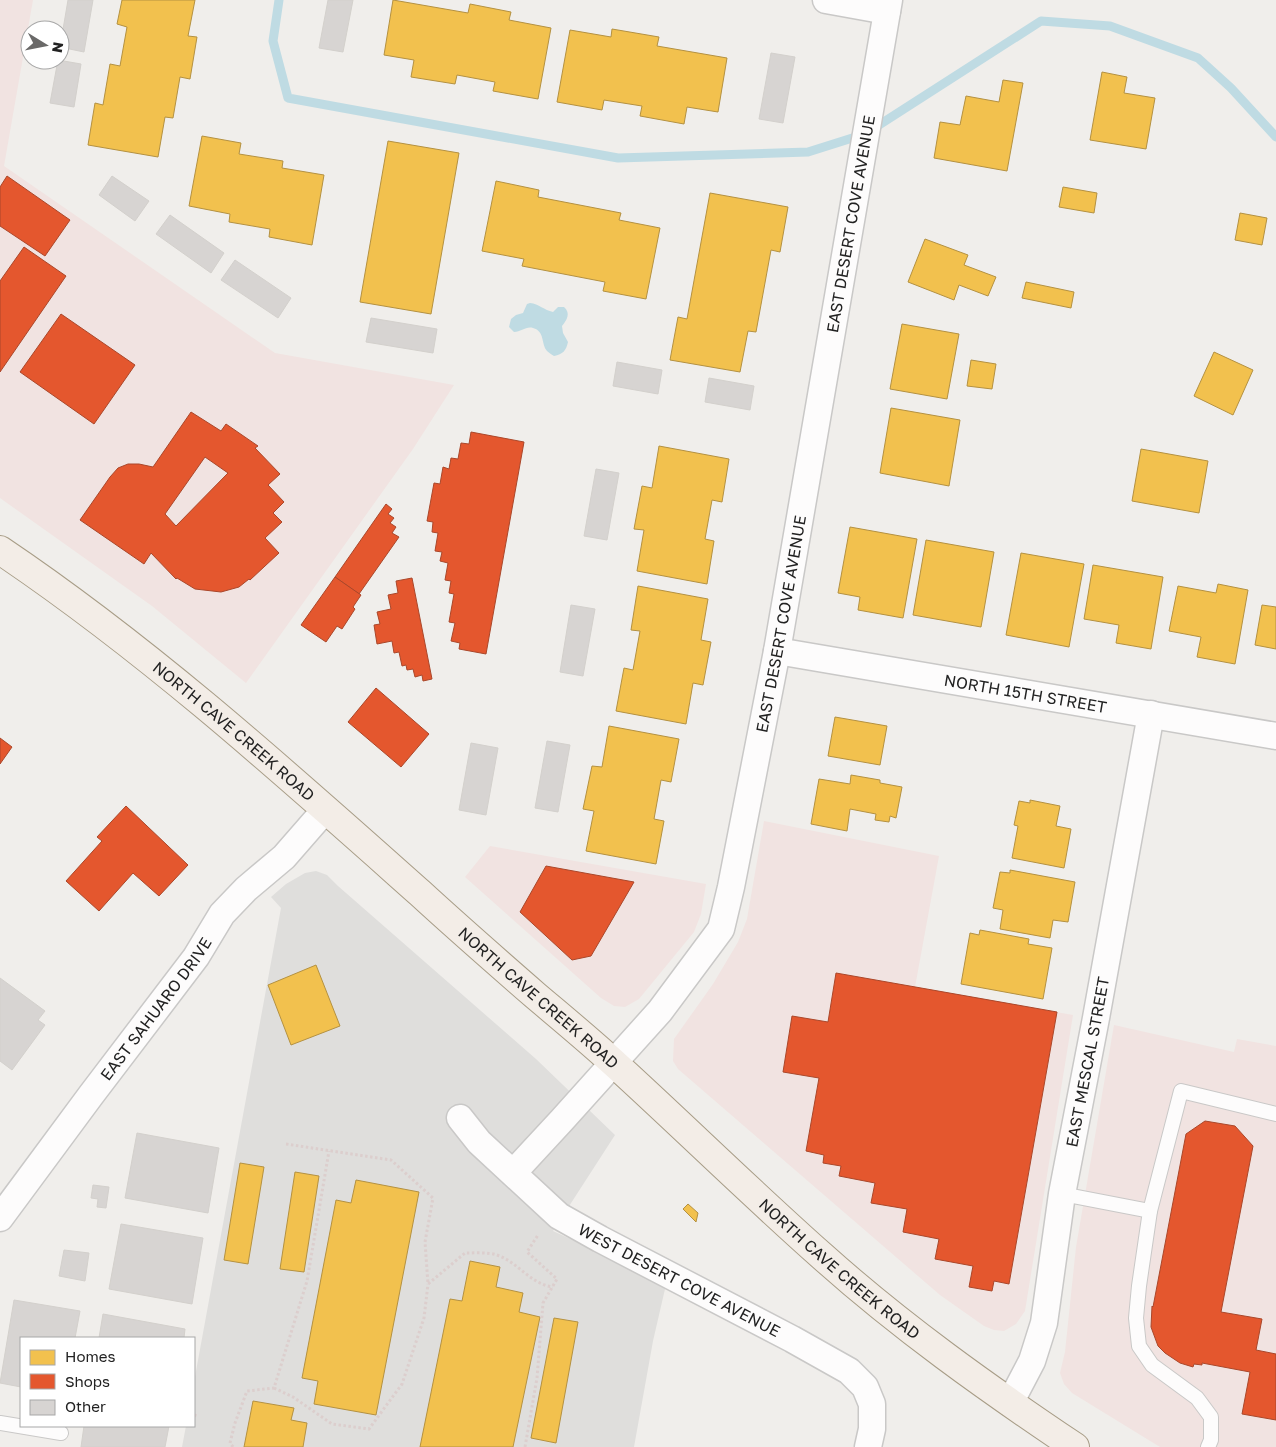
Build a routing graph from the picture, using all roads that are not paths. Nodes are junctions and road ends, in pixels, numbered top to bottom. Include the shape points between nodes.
1 (826, 0) edge
2 (888, 5) edge
3 (0, 550) edge
4 (777, 651) junction
5 (1151, 714) junction
6 (1276, 736) edge
7 (325, 810) junction
8 (614, 1063) junction
9 (1276, 1114) edge
10 (460, 1118) dead end
11 (513, 1173) junction
12 (1062, 1194) junction
13 (1150, 1211) junction
14 (0, 1218) edge
15 (1010, 1403) junction
16 (0, 1423) edge
17 (20, 1426) edge
18 (24, 1427) edge
19 (61, 1433) dead end
20 (868, 1447) edge
21 (1075, 1447) edge
22 (1208, 1447) edge

1 - 2 street
2 - 4 street, EAST DESERT COVE AVENUE
3 - 7 main road, NORTH CAVE CREEK ROAD via 172,678
4 - 5 street, NORTH 15TH STREET
4 - 8 street, EAST DESERT COVE AVENUE via 720,929 660,1011
5 - 6 street, NORTH 15TH STREET
5 - 12 street, EAST MESCAL STREET
7 - 8 main road, NORTH CAVE CREEK ROAD
7 - 14 street, EAST SAHUARO DRIVE via 284,858 222,914 196,957
8 - 11 street, EAST DESERT COVE AVENUE
8 - 15 main road, NORTH CAVE CREEK ROAD via 824,1258 912,1330
9 - 13 lane via 1181,1091
10 - 11 street, WEST DESERT COVE AVENUE via 479,1142
11 - 20 street, WEST DESERT COVE AVENUE via 556,1213 600,1239 849,1371 865,1387 872,1404
12 - 13 lane
12 - 15 street, EAST MESCAL STREET via 1044,1323 1032,1361
13 - 22 lane via 1138,1286 1138,1346 1152,1365 1197,1398 1211,1417
15 - 21 main road, NORTH CAVE CREEK ROAD
16 - 17 lane
18 - 19 lane

